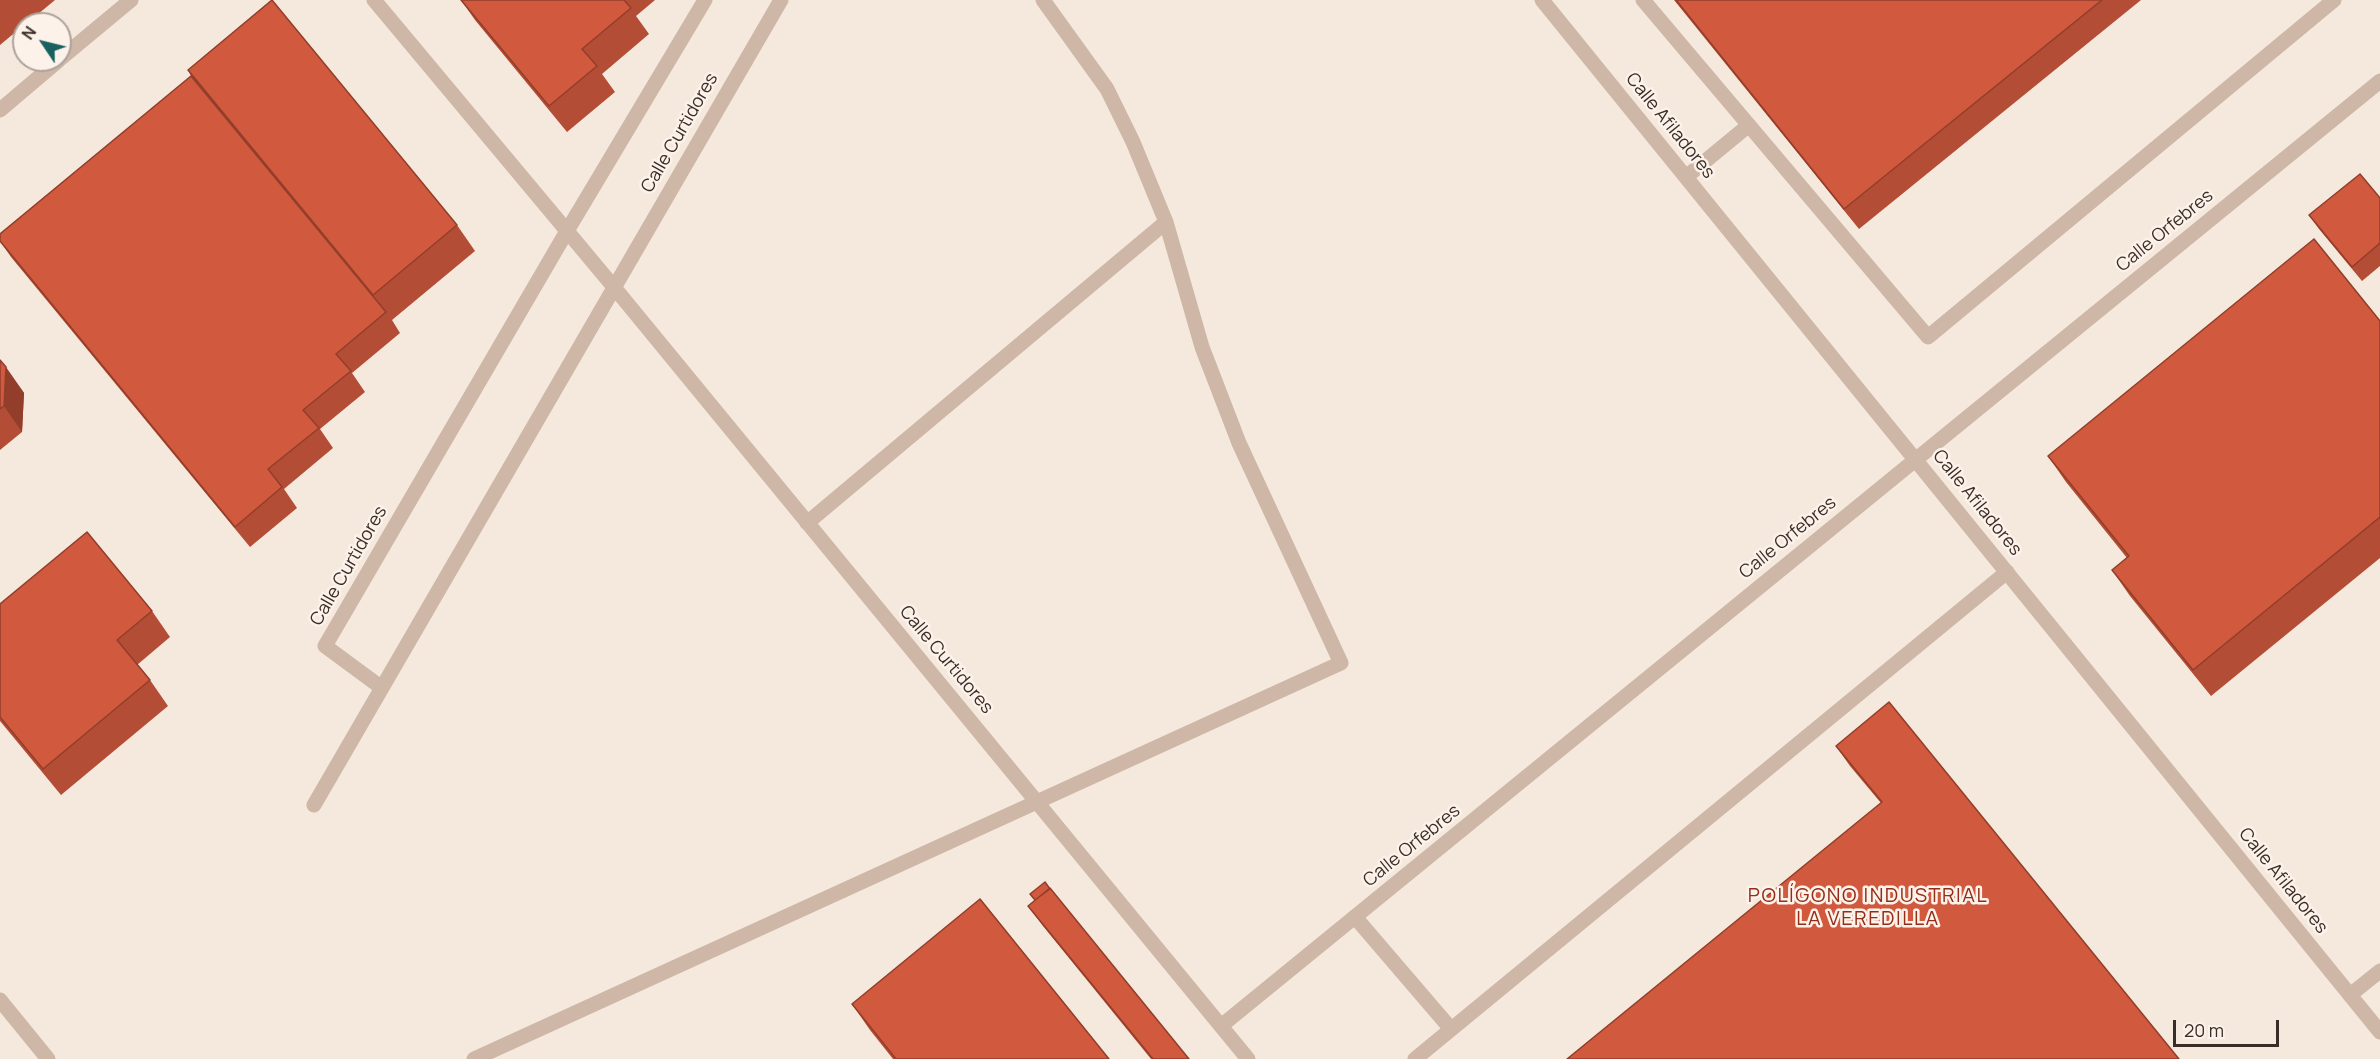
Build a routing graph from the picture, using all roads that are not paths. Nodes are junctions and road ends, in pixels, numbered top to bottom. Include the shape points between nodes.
1 (131, 0) edge
2 (374, 0) edge
3 (705, 0) edge
4 (781, 0) edge
5 (1043, 0) edge
6 (1542, 0) edge
7 (1643, 0) edge
8 (2334, 0) edge
9 (72, 50) edge
10 (46, 72) edge
11 (2380, 81) edge
12 (0, 110) edge
13 (1749, 125) junction
14 (1686, 177) junction
15 (1166, 222) junction
16 (567, 231) junction
17 (613, 286) junction
18 (1916, 459) junction
19 (807, 523) junction
20 (2007, 572) junction
21 (382, 688) junction
22 (1037, 801) junction
23 (314, 805) dead end
24 (1355, 917) junction
25 (2380, 971) edge
26 (2350, 995) junction
27 (0, 1000) edge
28 (1221, 1026) junction
29 (1451, 1029) junction
30 (2380, 1032) edge
31 (48, 1059) edge
32 (474, 1059) edge
33 (1248, 1059) edge
34 (1415, 1059) edge

1 - 9 street
2 - 16 street, Calle Curtidores
3 - 16 street, Calle Curtidores
4 - 17 street, Calle Curtidores
5 - 15 street via 1107,89
6 - 14 street, Calle Afiladores
7 - 13 street
8 - 13 street via 1928,337
10 - 12 street
11 - 18 street, Calle Orfebres
13 - 14 street
14 - 18 street, Calle Afiladores
15 - 19 street
15 - 22 street via 1202,346 1239,443 1341,663
16 - 17 street, Calle Curtidores
16 - 21 street, Calle Curtidores via 325,646
17 - 19 street, Calle Curtidores
17 - 21 street, Calle Curtidores
18 - 20 street, Calle Afiladores
18 - 24 street, Calle Orfebres
19 - 22 street, Calle Curtidores
20 - 26 street, Calle Afiladores
20 - 29 street
21 - 23 street
22 - 28 street, Calle Curtidores
22 - 32 street
24 - 28 street, Calle Orfebres
24 - 29 street
25 - 26 street
26 - 30 street, Calle Afiladores
27 - 31 street
28 - 33 street, Calle Curtidores
29 - 34 street

